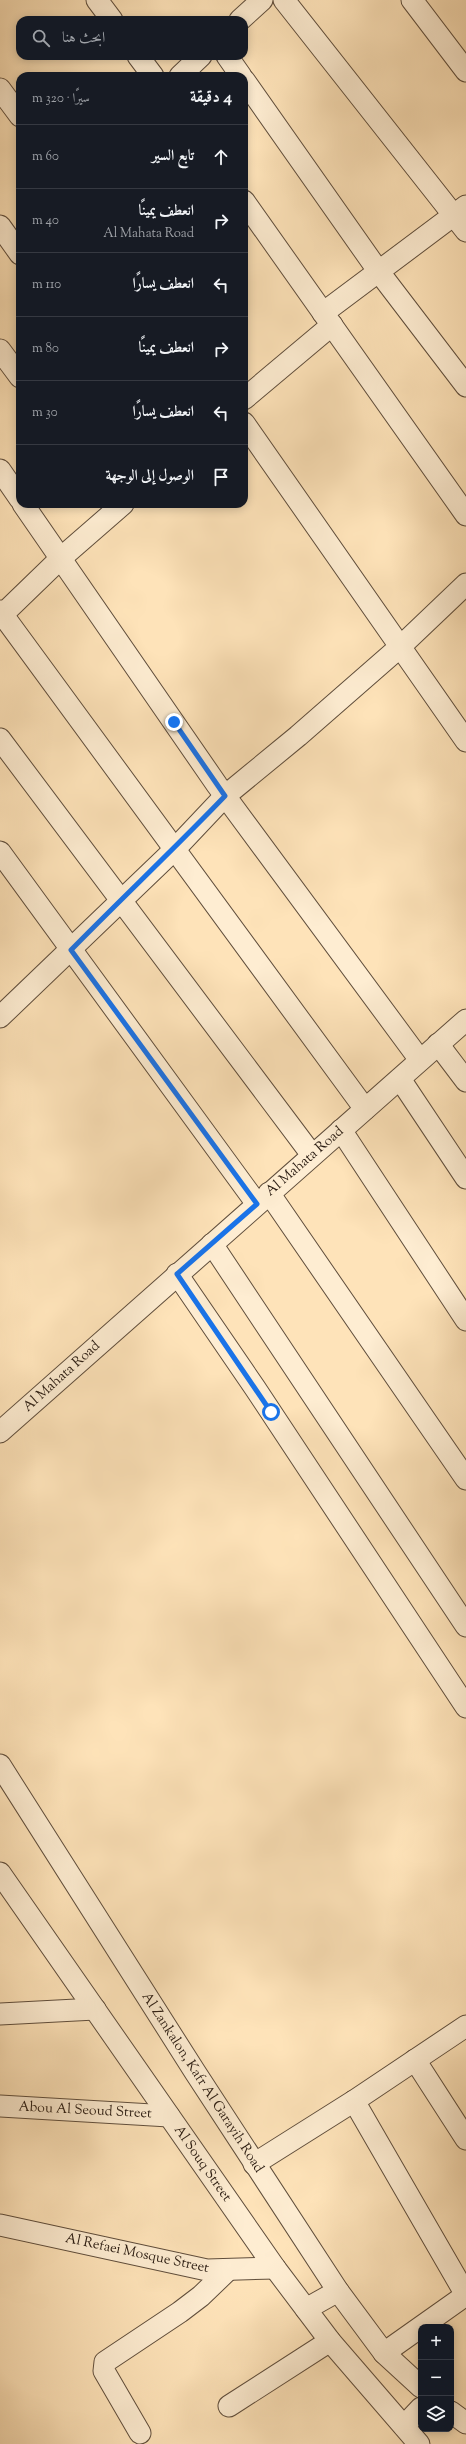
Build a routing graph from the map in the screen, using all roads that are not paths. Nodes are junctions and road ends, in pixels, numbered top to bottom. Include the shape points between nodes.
1 (97, 0) edge
2 (262, 0) edge
3 (284, 0) edge
4 (412, 0) edge
5 (109, 16) edge
6 (244, 16) edge
7 (141, 60) edge
8 (197, 60) edge
9 (230, 60) edge
10 (466, 70) edge
11 (150, 72) edge
12 (184, 72) edge
13 (238, 72) edge
14 (248, 86) edge
15 (0, 89) edge
16 (16, 111) edge
17 (248, 207) edge
18 (462, 217) edge
19 (379, 272) junction
20 (328, 319) junction
21 (0, 350) edge
22 (16, 372) edge
23 (466, 386) edge
24 (248, 395) edge
25 (248, 429) edge
26 (0, 470) edge
27 (16, 493) edge
28 (26, 508) edge
29 (115, 508) edge
30 (466, 515) edge
31 (61, 558) junction
32 (466, 584) edge
33 (1, 614) edge
34 (401, 646) junction
35 (0, 739) edge
36 (466, 741) edge
37 (225, 796) junction
38 (174, 850) junction
39 (0, 852) edge
40 (120, 900) junction
41 (71, 950) junction
42 (4, 1005) edge
43 (466, 1020) edge
44 (438, 1044) junction
45 (420, 1060) junction
46 (400, 1079) junction
47 (466, 1081) edge
48 (365, 1109) junction
49 (341, 1130) junction
50 (312, 1155) junction
51 (466, 1178) edge
52 (263, 1199) junction
53 (212, 1244) junction
54 (177, 1274) junction
55 (466, 1320) edge
56 (0, 1432) edge
57 (466, 1479) edge
58 (466, 1626) edge
59 (466, 1707) edge
60 (0, 1765) edge
61 (3, 1884) edge
62 (95, 2008) junction
63 (0, 2014) edge
64 (466, 2026) edge
65 (415, 2060) junction
66 (354, 2101) junction
67 (0, 2106) edge
68 (169, 2116) junction
69 (466, 2139) edge
70 (254, 2164) junction
71 (0, 2225) edge
72 (274, 2268) junction
73 (228, 2270) junction
74 (338, 2291) junction
75 (466, 2295) edge
76 (306, 2309) junction
77 (330, 2341) junction
78 (384, 2353) junction
79 (418, 2385) edge
80 (229, 2406) dead end
81 (418, 2411) edge
82 (454, 2414) edge
83 (466, 2423) edge
84 (404, 2426) junction
85 (140, 2433) dead end
86 (419, 2444) edge

1 - 5 street
2 - 6 street
3 - 18 street
4 - 10 street
7 - 11 street
8 - 12 street
9 - 13 street
14 - 19 street
15 - 16 street
17 - 20 street
18 - 19 street
19 - 20 street
19 - 23 street
20 - 24 street
20 - 30 street
21 - 22 street
25 - 34 street
26 - 27 street
28 - 31 street
29 - 31 street
31 - 33 street
31 - 37 street
32 - 34 street
33 - 38 street
34 - 36 street
34 - 37 street
35 - 40 street
37 - 38 street
37 - 45 street
38 - 40 street
38 - 48 street
39 - 41 street
40 - 41 street
40 - 50 street
41 - 42 street
41 - 52 street
43 - 44 street, Al Mahata Road
44 - 45 street, Al Mahata Road
44 - 47 street
45 - 46 street, Al Mahata Road
46 - 48 street, Al Mahata Road
46 - 51 street
48 - 49 street, Al Mahata Road
49 - 50 street, Al Mahata Road
49 - 55 street
50 - 52 street, Al Mahata Road
52 - 53 street, Al Mahata Road
52 - 57 street
53 - 54 street, Al Mahata Road
53 - 58 street
54 - 56 street, Al Mahata Road
54 - 59 street
60 - 70 street, Al Zankalon, Kafr Al Garayih Road
61 - 62 street, Al Souq Street
62 - 63 street
62 - 68 street, Al Souq Street
64 - 65 street
65 - 66 street
65 - 69 street
66 - 70 street
66 - 75 street
67 - 68 street, Abou Al Seoud Street
68 - 72 street, Al Souq Street
70 - 74 street, Al Zankalon, Kafr Al Garayih Road
71 - 73 street, Al Refaei Mosque Street via 207,2270
72 - 73 street, Al Refaei Mosque Street
72 - 76 street, Al Souq Street
73 - 85 street via 185,2308 104,2362 104,2371
74 - 76 street
74 - 78 street, Al Zankalon, Kafr Al Garayih Road
75 - 78 street
76 - 77 street, Al Souq Street
77 - 80 street
77 - 84 street, Al Souq Street
78 - 79 street, Al Zankalon, Kafr Al Garayih Road
81 - 84 street
82 - 83 street
84 - 86 street, Al Souq Street

